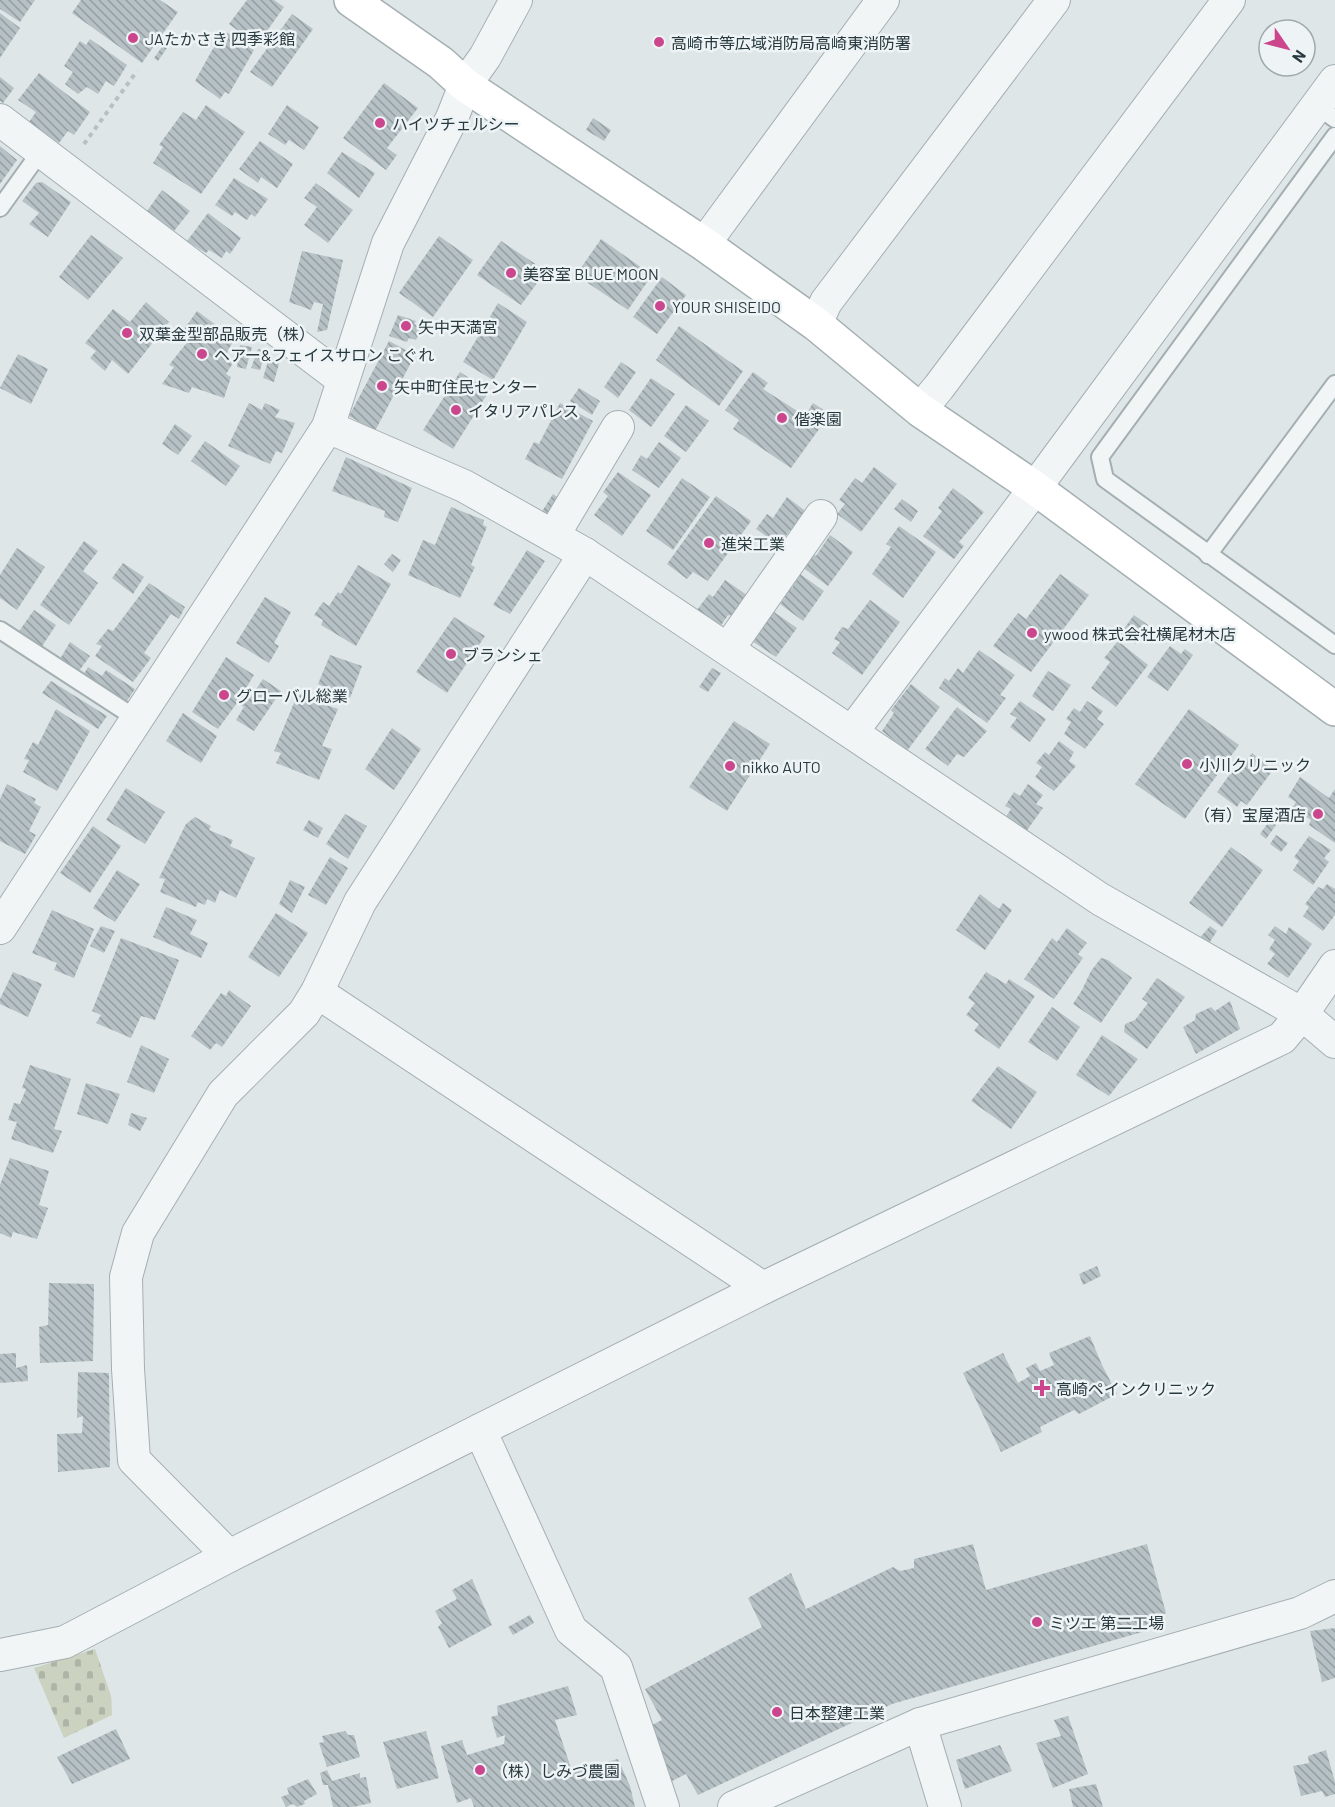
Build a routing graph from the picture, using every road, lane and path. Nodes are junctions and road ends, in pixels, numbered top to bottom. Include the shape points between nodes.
1 (351, 0) edge
2 (516, 0) edge
3 (883, 0) edge
4 (1054, 0) edge
5 (1229, 0) edge
6 (137, 71) dead end
7 (465, 85) junction
8 (1329, 102) edge
9 (0, 120) edge
10 (1335, 136) edge
11 (53, 160) junction
12 (0, 208) edge
13 (704, 244) junction
14 (816, 324) junction
15 (343, 380) junction
16 (1335, 384) edge
17 (920, 410) junction
18 (618, 427) dead end
19 (328, 428) junction
20 (1035, 488) junction
21 (821, 516) dead end
22 (553, 536) junction
23 (585, 554) junction
24 (1208, 555) junction
25 (0, 630) edge
26 (1335, 645) edge
27 (728, 649) junction
28 (1335, 709) edge
29 (137, 719) junction
30 (852, 732) junction
31 (0, 928) edge
32 (1335, 966) edge
33 (317, 992) junction
34 (1302, 1014) junction
35 (1335, 1042) edge
36 (763, 1288) junction
37 (480, 1430) junction
38 (229, 1556) junction
39 (1335, 1596) edge
40 (0, 1655) edge
41 (920, 1724) junction
42 (663, 1807) edge
43 (734, 1807) edge
44 (945, 1807) edge

1 - 7 street via 441,63
2 - 7 street
3 - 13 street
4 - 14 street via 826,302
5 - 17 street
6 - 11 path
7 - 13 street
7 - 15 street via 388,243
8 - 20 street
9 - 11 street
10 - 24 lane via 1100,457 1104,479
11 - 12 lane
11 - 15 street
13 - 14 street
14 - 17 street
15 - 19 street
16 - 24 lane
17 - 20 street
18 - 22 street
19 - 22 street via 464,486
19 - 29 street
20 - 28 street
20 - 30 street
21 - 27 street
22 - 23 street
23 - 27 street
23 - 33 street via 360,903
24 - 26 lane
25 - 29 lane
27 - 30 street
29 - 31 street
30 - 34 street via 1100,899
32 - 34 street
33 - 36 street
33 - 38 street via 304,1013 223,1094 138,1233 126,1277 134,1460
34 - 35 street
34 - 36 street via 1282,1038
36 - 37 street
37 - 38 street
37 - 42 street via 571,1630 616,1667
38 - 40 street via 64,1642
39 - 41 street via 1300,1613
41 - 43 street
41 - 44 street

